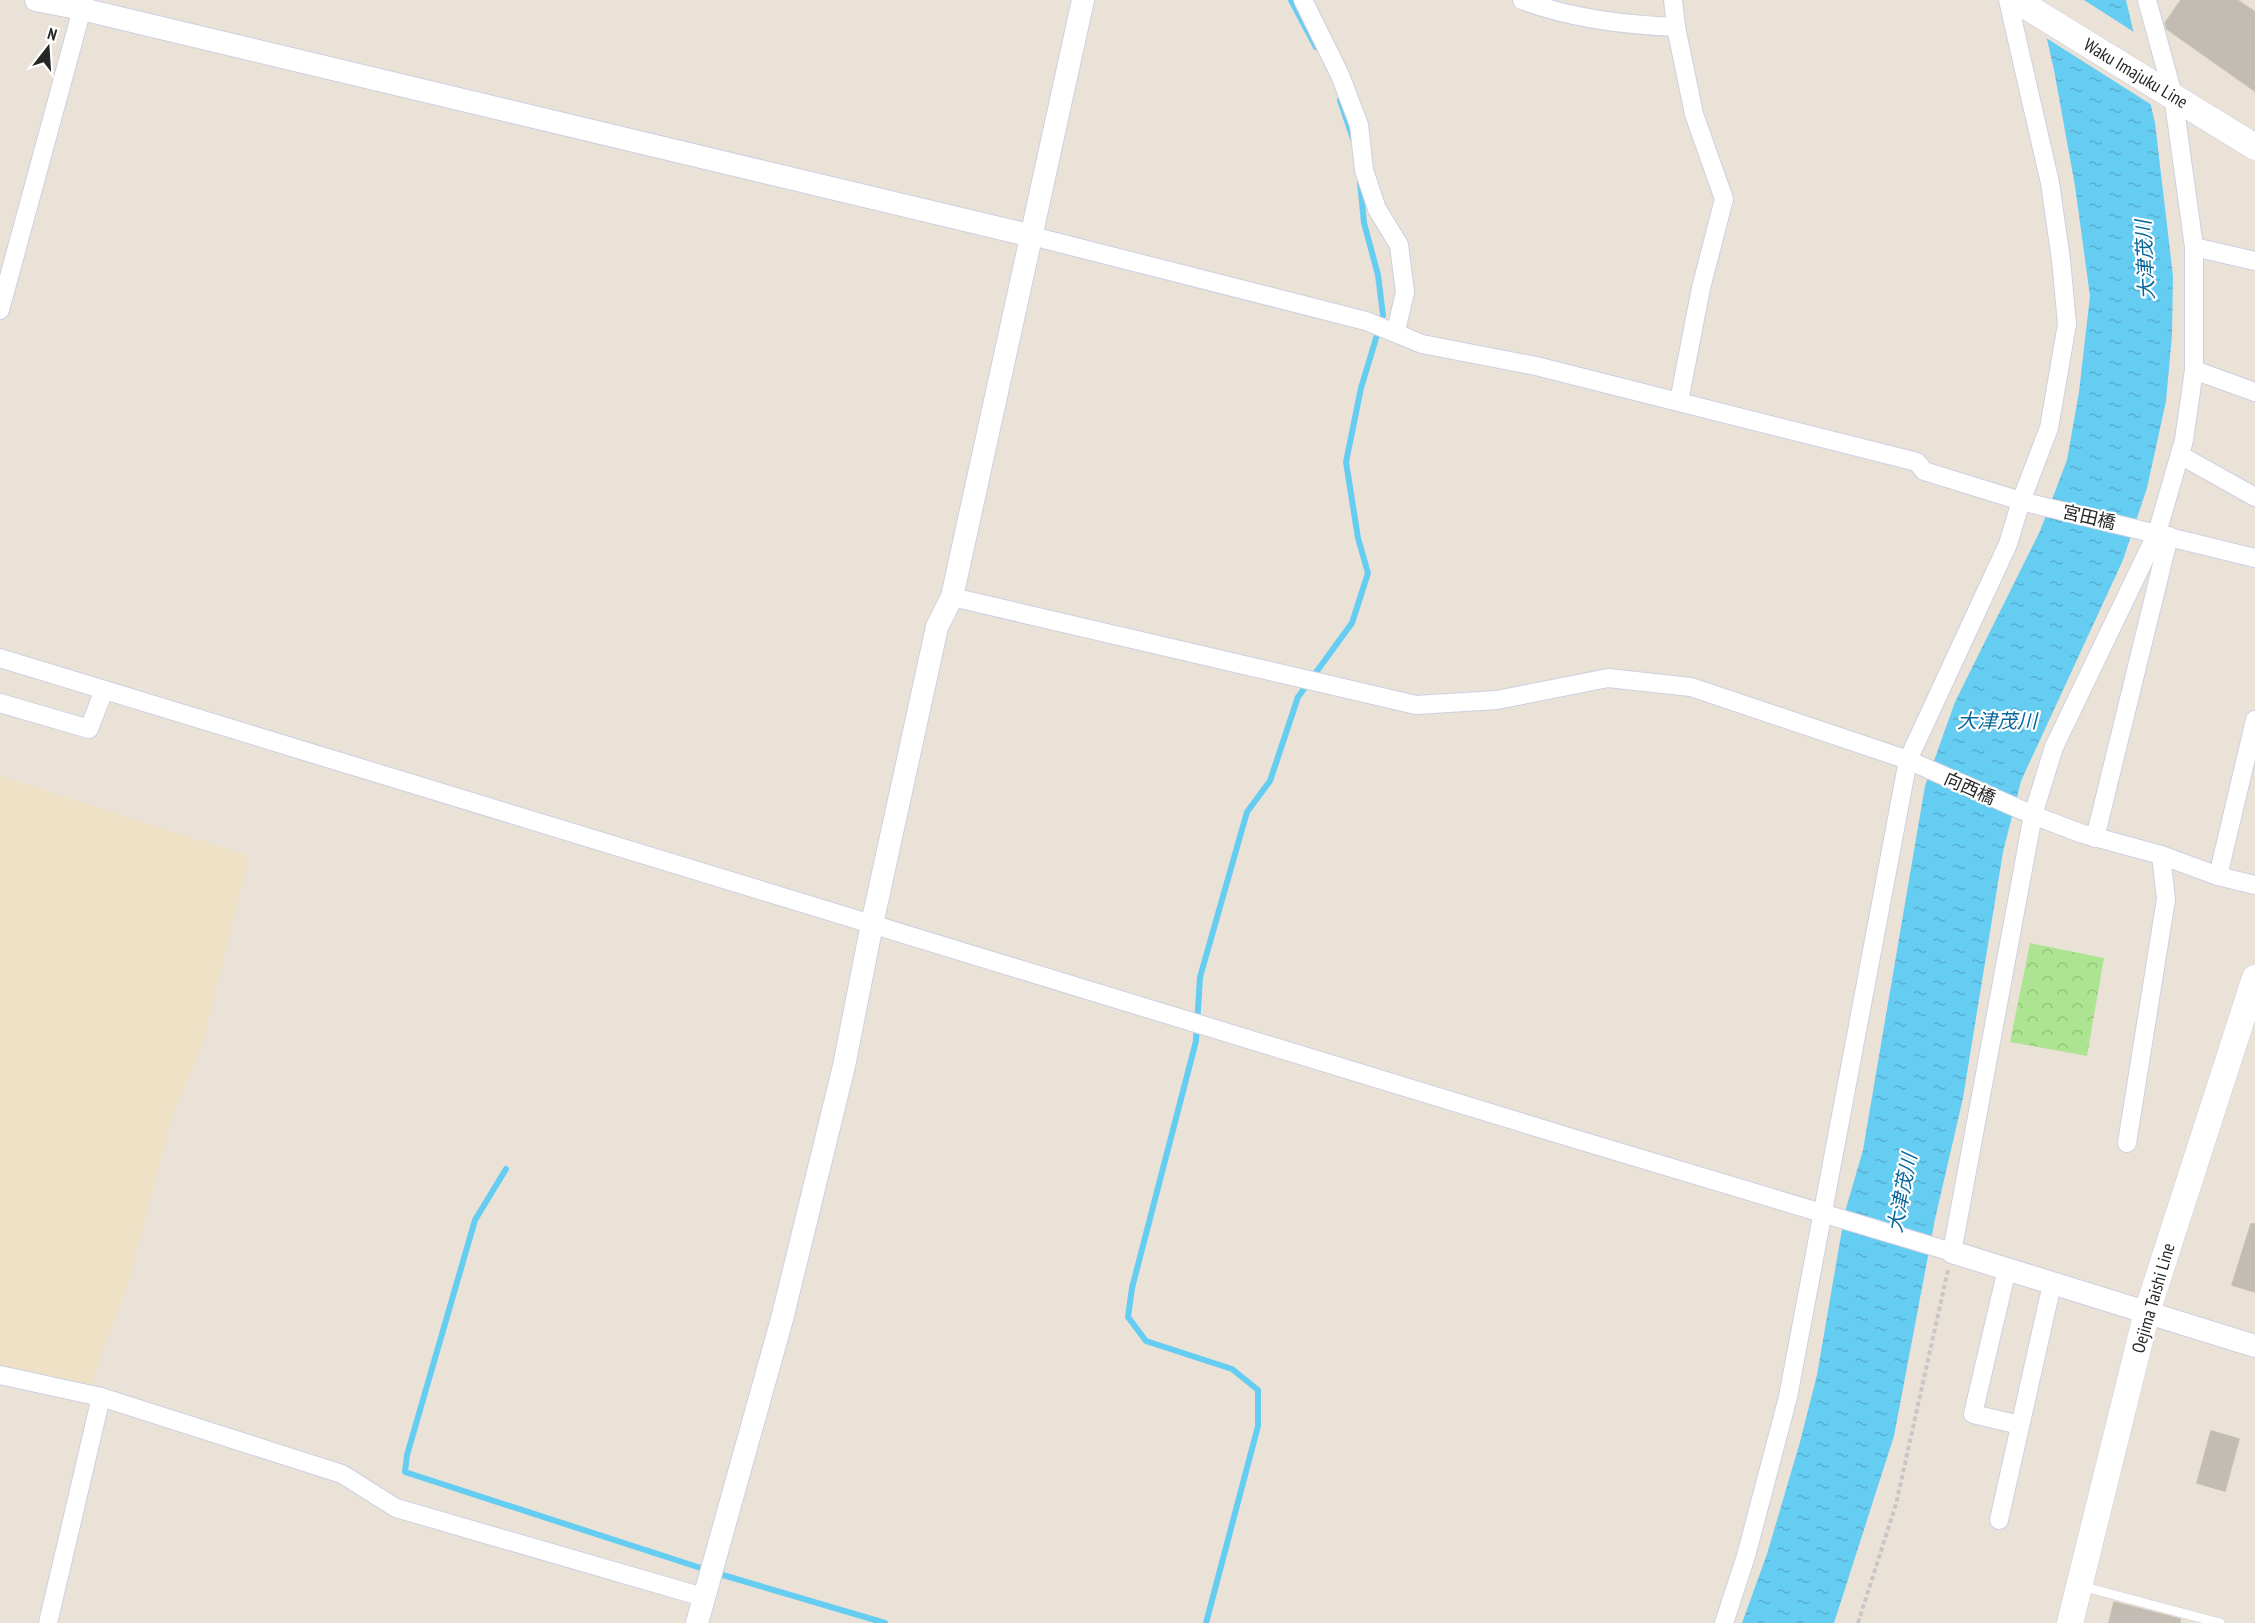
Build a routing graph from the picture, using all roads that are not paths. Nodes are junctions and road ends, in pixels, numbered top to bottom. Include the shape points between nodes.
1 (36, 0) edge
2 (1083, 0) edge
3 (1303, 0) edge
4 (1522, 0) edge
5 (1673, 0) edge
6 (2008, 0) edge
7 (2016, 0) edge
8 (2147, 0) edge
9 (82, 9) junction
10 (1676, 27) junction
11 (2173, 95) junction
12 (2255, 147) edge
13 (1032, 236) junction
14 (2194, 247) junction
15 (2255, 261) edge
16 (0, 310) edge
17 (1395, 331) junction
18 (2194, 370) junction
19 (2255, 392) edge
20 (1679, 401) junction
21 (2180, 455) junction
22 (2255, 497) edge
23 (2021, 501) junction
24 (2163, 535) junction
25 (2255, 558) edge
26 (952, 597) junction
27 (0, 658) edge
28 (104, 690) junction
29 (0, 703) edge
30 (2255, 720) edge
31 (1908, 760) junction
32 (2033, 815) junction
33 (2095, 838) junction
34 (2161, 855) junction
35 (2218, 876) junction
36 (2255, 885) edge
37 (872, 924) junction
38 (2255, 978) edge
39 (2127, 1143) dead end
40 (1822, 1213) junction
41 (1952, 1252) junction
42 (2007, 1269) junction
43 (2052, 1284) junction
44 (2147, 1312) junction
45 (2255, 1346) edge
46 (0, 1375) edge
47 (101, 1397) junction
48 (2020, 1425) junction
49 (1999, 1520) dead end
50 (2079, 1586) junction
51 (704, 1597) junction
52 (48, 1623) edge
53 (697, 1623) edge
54 (1724, 1623) edge
55 (2070, 1623) edge
56 (2220, 1623) edge

1 - 9 street
2 - 13 street
3 - 17 street via 1340,75 1359,125 1364,170 1377,209 1399,245 1405,292
4 - 10 street via 1623,25
5 - 10 street
6 - 23 street via 2050,183 2067,324 2049,428
7 - 11 main road, Waku Imajuku Line
8 - 11 street
9 - 13 street
9 - 16 street
10 - 20 street via 1694,114 1724,199 1701,288
11 - 12 main road, Waku Imajuku Line
11 - 14 street
13 - 17 street, 宮田橋
13 - 26 street
14 - 15 street
14 - 18 street
17 - 20 street, 宮田橋 via 1422,344 1536,366
18 - 19 street
18 - 21 street
20 - 23 street, 宮田橋 via 1917,462 1924,471
21 - 22 street
21 - 24 street
23 - 24 street, 宮田橋
23 - 31 street via 2008,544
24 - 25 street, 宮田橋
24 - 32 street via 2054,747
24 - 33 street
26 - 31 street, 向西橋 via 1416,705 1497,700 1608,678 1691,687
26 - 37 street via 938,627
27 - 28 street
28 - 29 street via 89,729
28 - 37 street
30 - 35 street
31 - 32 street, 向西橋
31 - 40 street
32 - 33 street, 向西橋
32 - 41 street
33 - 34 street, 向西橋
34 - 35 street, 向西橋
34 - 39 street via 2166,899
35 - 36 street, 向西橋
37 - 40 street
37 - 51 street via 844,1065 782,1319
38 - 44 main road, Oejima Taishi Line
40 - 41 street
40 - 54 street via 1788,1397
41 - 42 street
42 - 43 street
42 - 48 street via 1973,1414
43 - 44 street
43 - 48 street
44 - 45 street
44 - 50 main road, Oejima Taishi Line
46 - 47 street
47 - 51 street via 342,1474 396,1508
47 - 52 street
48 - 49 street
50 - 55 main road, Oejima Taishi Line
50 - 56 lane
51 - 53 street

